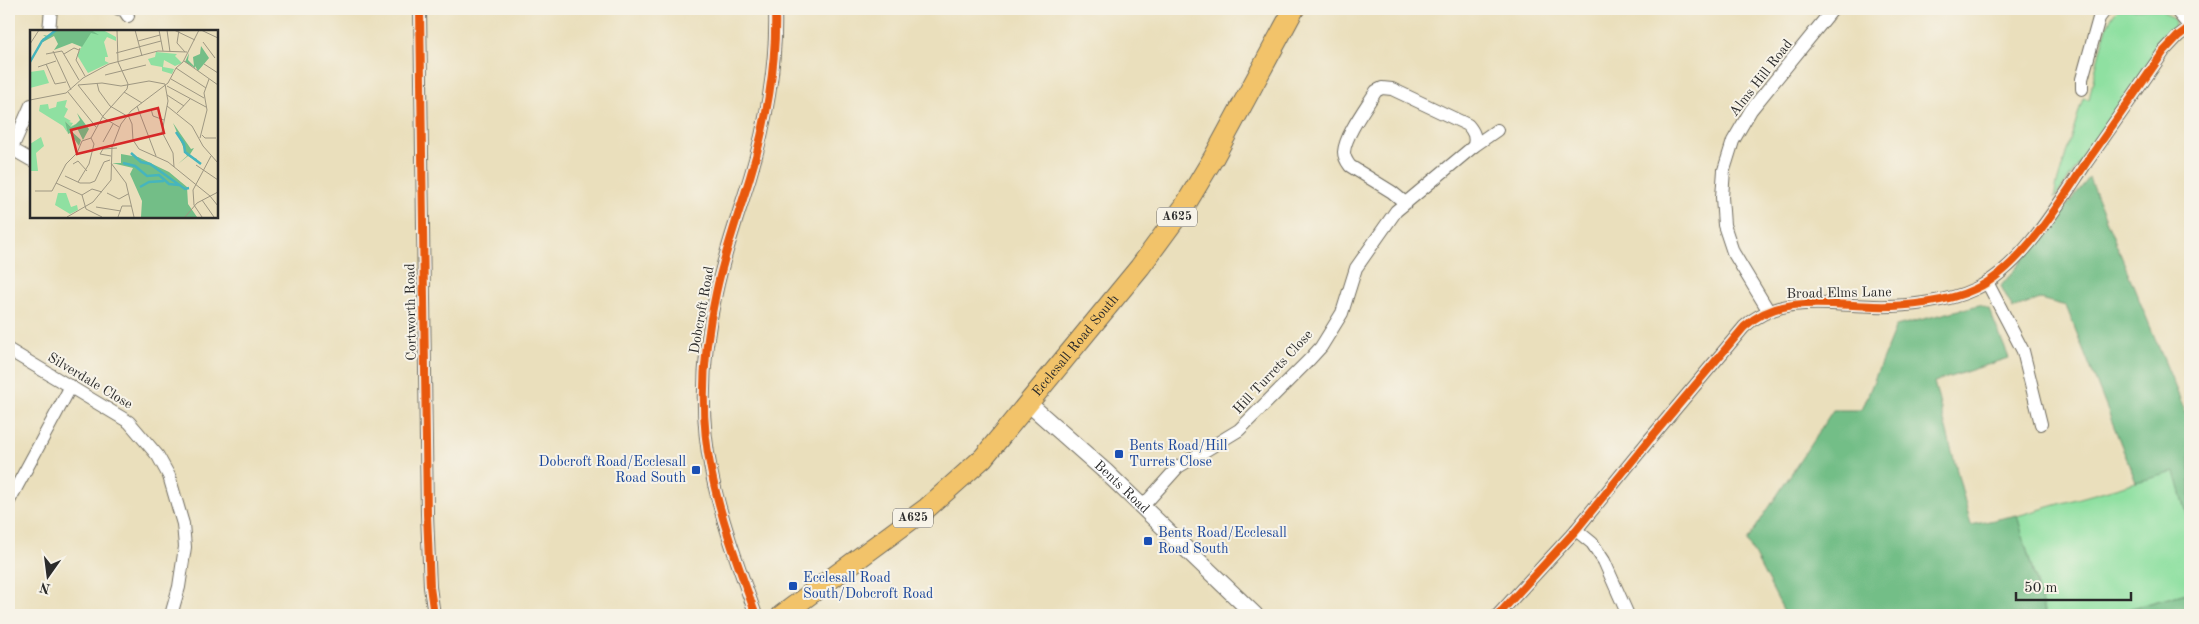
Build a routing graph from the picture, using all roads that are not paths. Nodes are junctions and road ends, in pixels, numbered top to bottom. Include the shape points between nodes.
1 (51, 9) edge
2 (420, 9) edge
3 (775, 9) edge
4 (1294, 9) edge
5 (1833, 9) edge
6 (2106, 9) edge
7 (2175, 9) edge
8 (2190, 26) edge
9 (49, 30) edge
10 (2082, 89) dead end
11 (30, 107) edge
12 (1497, 130) dead end
13 (1474, 146) junction
14 (10, 152) edge
15 (30, 160) edge
16 (1404, 202) junction
17 (1988, 282) junction
18 (1768, 310) junction
19 (9, 350) edge
20 (70, 386) junction
21 (1028, 403) junction
22 (2041, 424) dead end
23 (9, 501) edge
24 (1143, 506) junction
25 (1576, 530) junction
26 (171, 615) edge
27 (434, 615) edge
28 (756, 615) edge
29 (782, 615) edge
30 (1256, 615) edge
31 (1498, 615) edge
32 (1628, 615) edge

1 - 9 street
2 - 27 street, Cortworth Road via 427,514
3 - 28 street, Dobcroft Road via 765,120 716,293 707,340 704,384 711,470 729,540
4 - 21 main road, Ecclesall Road South / A625 via 1184,207 1140,267
5 - 18 street, Alms Hill Road via 1751,110 1733,141 1724,170 1724,225 1732,252
6 - 10 street via 2099,18
7 - 8 street
8 - 17 street, Broad Elms Lane via 2164,52 2016,260
11 - 14 street
12 - 13 street, Hill Turrets Close
13 - 16 street, Hill Turrets Close
13 - 16 street via 1474,131 1468,125 1392,89 1382,88 1376,92 1348,139 1344,152 1350,166
14 - 15 street
16 - 24 street, Hill Turrets Close via 1356,268 1342,313 1320,347 1239,430 1178,467
17 - 18 street, Broad Elms Lane via 1973,290 1911,304 1801,304
17 - 22 street via 2023,351
18 - 25 street, Broad Elms Lane via 1744,327
19 - 20 street, Silverdale Close
20 - 23 street
20 - 26 street, Silverdale Close via 129,422 144,438 169,476 183,524 185,547
21 - 24 street, Bents Road
21 - 29 main road, Ecclesall Road South / A625 via 983,458 932,504
24 - 30 street, Bents Road
25 - 31 street, Broad Elms Lane
25 - 32 street via 1592,543 1604,561

